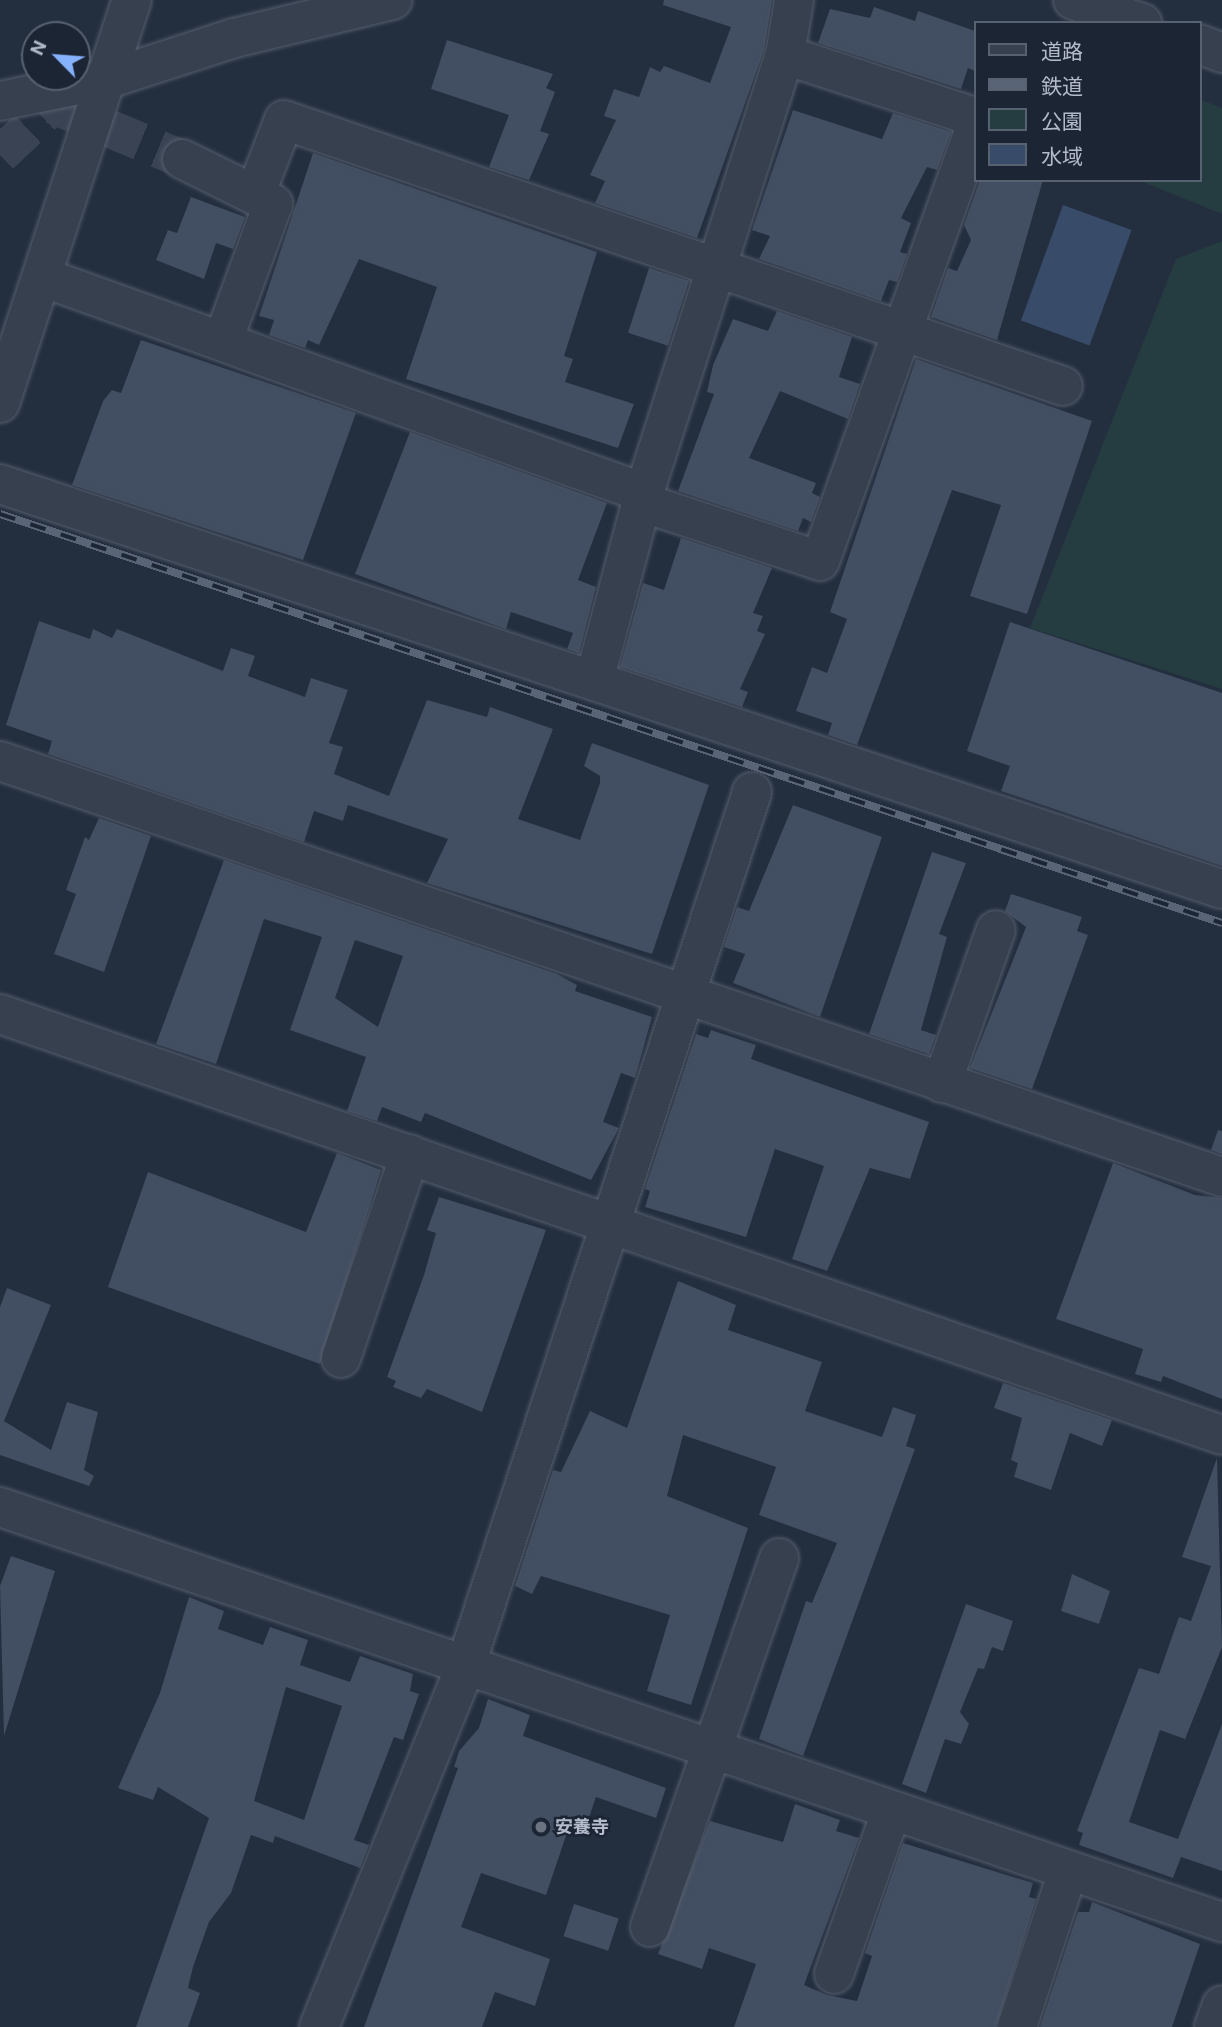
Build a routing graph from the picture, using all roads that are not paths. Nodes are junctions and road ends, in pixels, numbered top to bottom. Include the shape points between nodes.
1 (392, 0) edge
2 (794, 0) edge
3 (1073, 0) edge
4 (131, 3) edge
5 (1136, 21) edge
6 (1201, 45) edge
7 (1222, 53) edge
8 (785, 55) junction
9 (108, 79) junction
10 (0, 101) edge
11 (974, 117) edge
12 (974, 132) edge
13 (182, 159) tunnel mouth
14 (255, 195) junction
15 (714, 265) junction
16 (42, 277) junction
17 (901, 331) junction
18 (224, 338) junction
19 (1063, 386) dead end
20 (1, 396) edge
21 (0, 484) edge
22 (643, 498) junction
23 (594, 681) junction
24 (0, 761) edge
25 (752, 792) dead end
26 (1222, 889) edge
27 (996, 930) dead end
28 (687, 999) junction
29 (0, 1014) edge
30 (942, 1083) junction
31 (410, 1154) junction
32 (1222, 1177) edge
33 (612, 1225) junction
34 (341, 1358) dead end
35 (1222, 1435) edge
36 (0, 1507) edge
37 (779, 1558) dead end
38 (465, 1667) junction
39 (709, 1748) junction
40 (891, 1812) junction
41 (1068, 1871) junction
42 (1222, 1922) edge
43 (650, 1927) dead end
44 (834, 1974) dead end
45 (1222, 2005) edge
46 (319, 2027) edge
47 (1017, 2027) edge
48 (1214, 2027) edge

1 - 9 street via 234,38
2 - 8 street
3 - 5 street
4 - 9 street
6 - 7 street
8 - 11 street
8 - 15 street
9 - 10 street
9 - 16 street
12 - 17 street
13 - 14 street
14 - 15 street via 284,120
14 - 18 street via 273,204
15 - 17 street
15 - 22 street
16 - 18 street
16 - 20 street
17 - 19 street
17 - 22 street via 820,561
18 - 22 street
21 - 23 street
22 - 23 street
23 - 26 street
24 - 28 street
25 - 28 street
27 - 30 street
28 - 30 street
28 - 33 street
29 - 31 street
30 - 32 street
31 - 33 street
31 - 34 street
33 - 35 street
33 - 38 street
36 - 38 street
37 - 39 street
38 - 39 street
38 - 46 street
39 - 40 street
39 - 43 street
40 - 41 street
40 - 44 street
41 - 42 street
41 - 47 street
45 - 48 street

